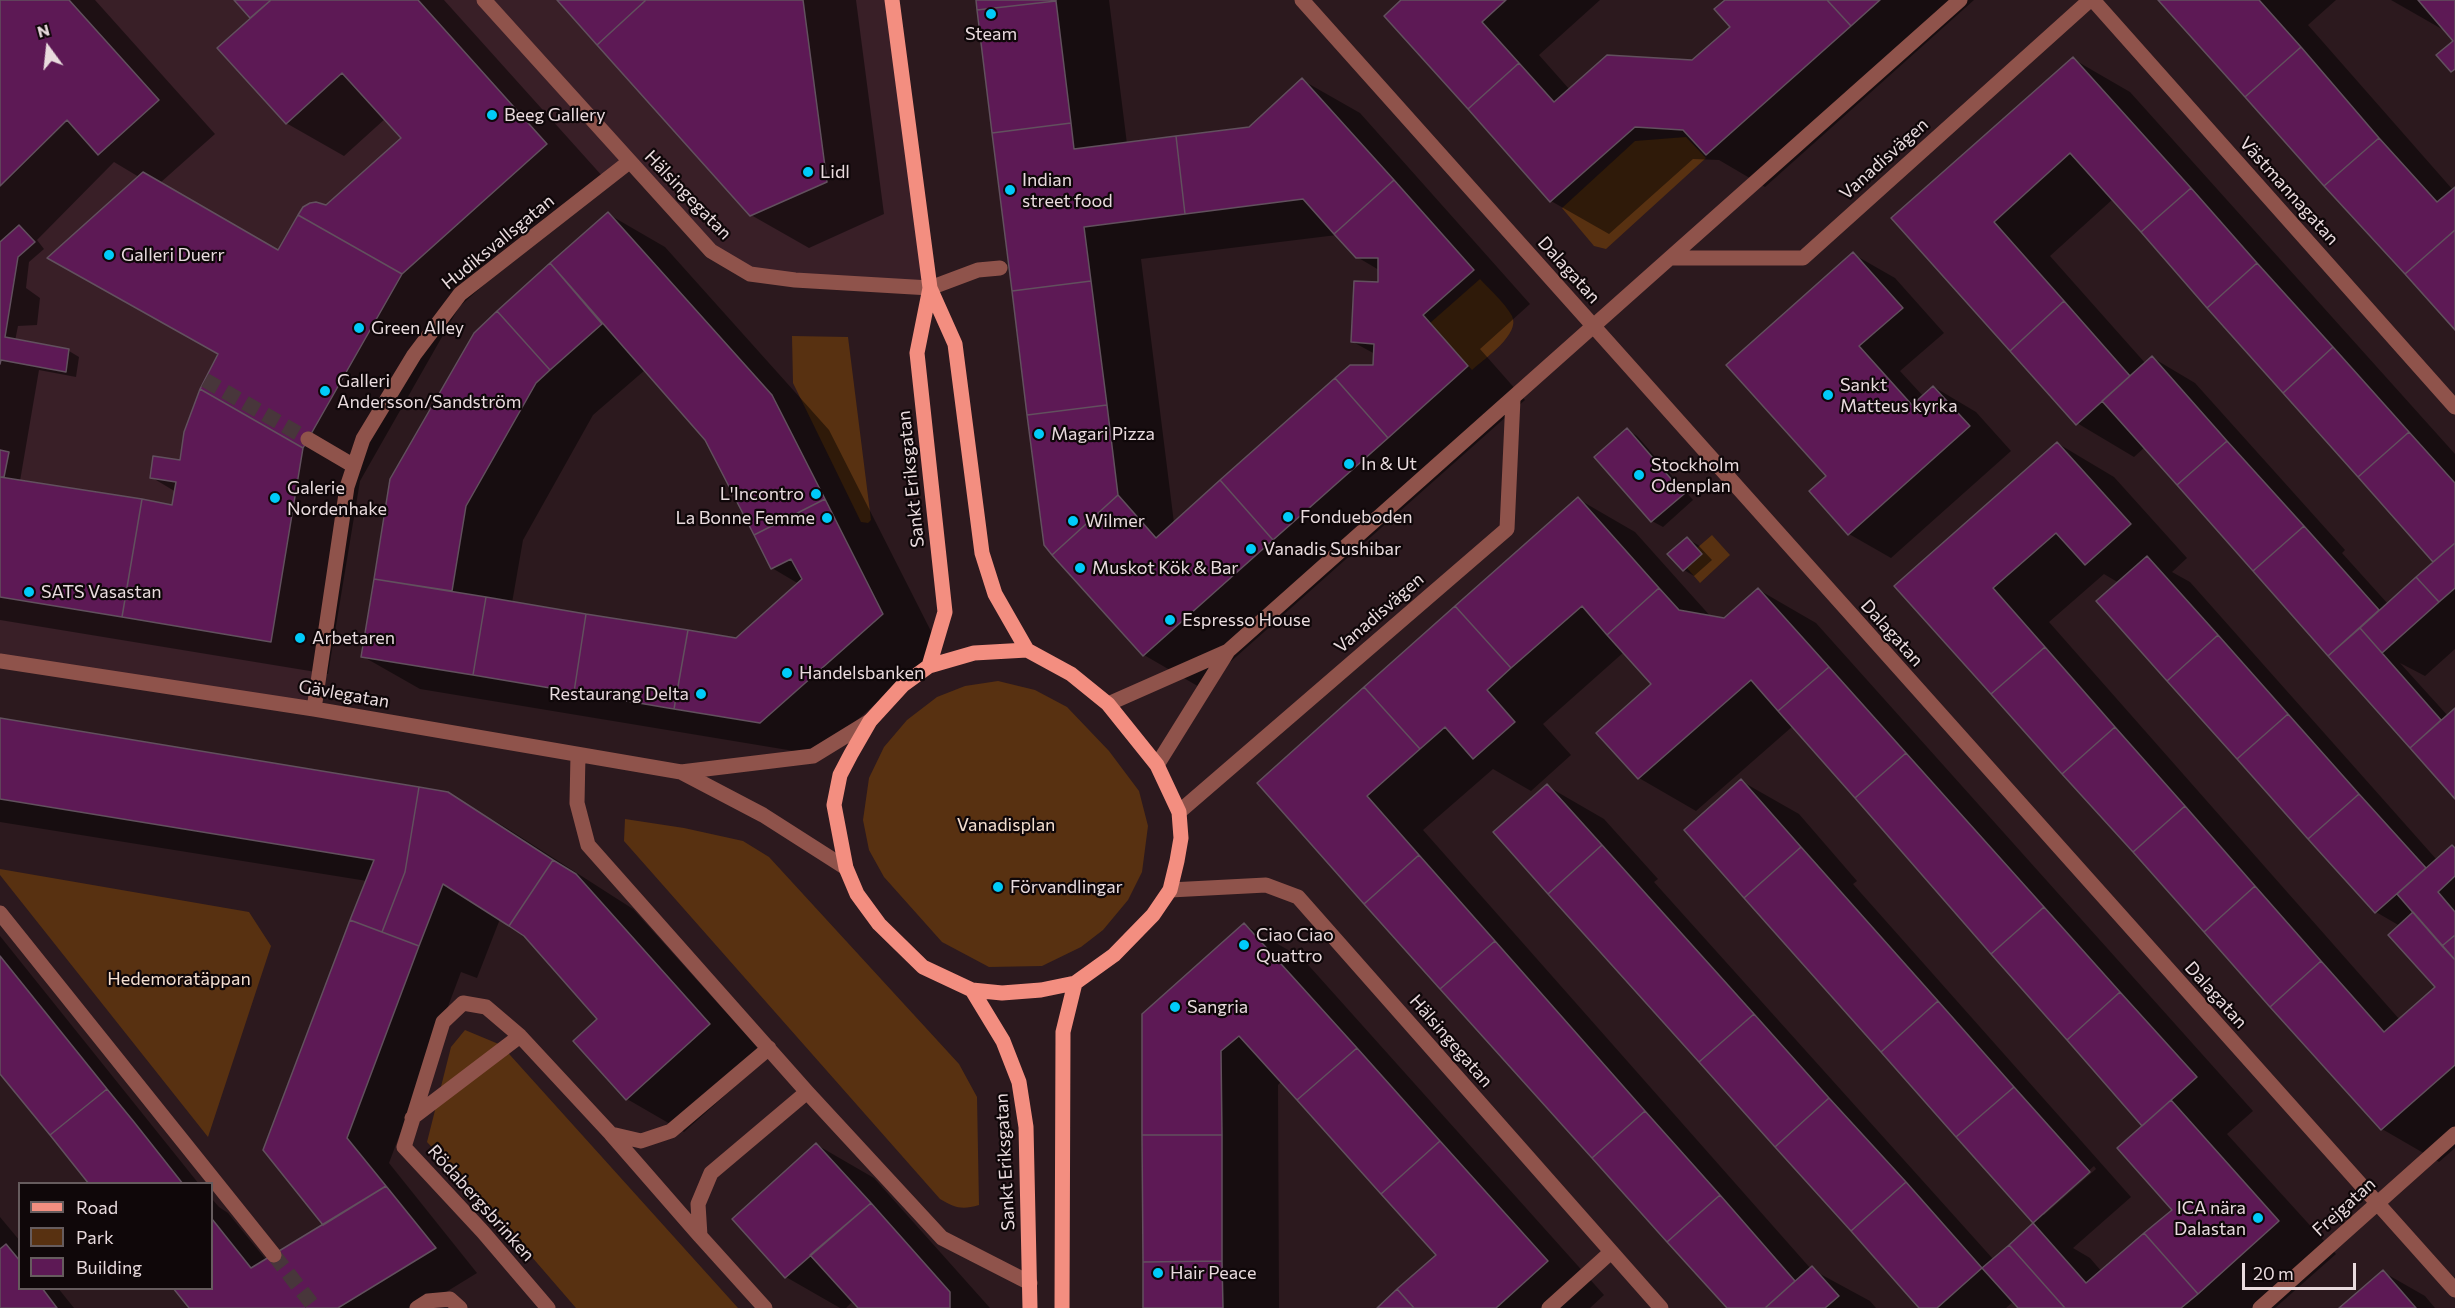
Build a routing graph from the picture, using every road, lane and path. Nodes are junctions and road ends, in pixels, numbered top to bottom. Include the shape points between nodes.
1 (484, 0) edge
2 (892, 0) edge
3 (1302, 0) edge
4 (1960, 0) edge
5 (2092, 0) edge
6 (629, 162) junction
7 (1670, 258) junction
8 (1000, 268) dead end
9 (930, 288) junction
10 (1593, 326) junction
11 (1513, 399) junction
12 (2455, 408) edge
13 (308, 439) tunnel mouth
14 (354, 466) junction
15 (1027, 650) junction
16 (1228, 651) junction
17 (0, 661) edge
18 (929, 666) junction
19 (1108, 704) junction
20 (314, 709) junction
21 (870, 721) junction
22 (578, 755) junction
23 (1157, 765) junction
24 (681, 772) junction
25 (1179, 812) junction
26 (846, 868) junction
27 (1170, 890) junction
28 (0, 913) edge
29 (1075, 983) junction
30 (972, 990) junction
31 (520, 1036) junction
32 (769, 1048) junction
33 (807, 1092) junction
34 (412, 1118) junction
35 (611, 1134) junction
36 (2455, 1134) edge
37 (2377, 1203) junction
38 (700, 1236) junction
39 (1611, 1252) junction
40 (274, 1255) tunnel mouth
41 (1030, 1283) junction
42 (2455, 1290) edge
43 (417, 1308) edge
44 (460, 1308) edge
45 (548, 1308) edge
46 (765, 1308) edge
47 (1030, 1308) edge
48 (1062, 1308) edge
49 (1549, 1308) edge
50 (1661, 1308) edge
51 (2260, 1308) edge

1 - 6 street, Hälsingegatan
2 - 9 main road, Sankt Eriksgatan
3 - 10 street, Dalagatan
4 - 7 street
5 - 7 street, Vanadisvägen via 1803,258
5 - 12 street, Västmannagatan
6 - 9 street, Hälsingegatan via 711,251 750,274
6 - 14 street, Hudiksvallsgatan via 460,294 414,355 363,439
7 - 10 street
8 - 9 street via 978,270
9 - 15 main road, Sankt Eriksgatan via 955,344 982,553 995,594
9 - 18 main road, Sankt Eriksgatan via 917,353 945,612
10 - 11 street
10 - 37 street, Dalagatan
11 - 16 street
11 - 25 street, Vanadisvägen via 1507,529
13 - 14 street
14 - 20 street, Hudiksvallsgatan via 347,487
15 - 18 main road via 974,653
15 - 19 main road via 1071,674
16 - 19 street
16 - 23 street
17 - 20 street, Gävlegatan
18 - 21 main road via 903,685
19 - 23 main road
20 - 22 street, Gävlegatan
21 - 24 street, Gävlegatan via 813,756
21 - 26 main road via 840,775 834,805
22 - 24 street, Gävlegatan
22 - 32 street via 577,803 588,845
23 - 25 main road
24 - 26 street, Gävlegatan via 763,815
25 - 27 main road via 1181,838
26 - 30 main road via 857,894 879,924 923,967
27 - 29 main road via 1114,955
27 - 39 street, Hälsingegatan via 1266,885 1298,897
28 - 40 street
29 - 30 main road via 1002,993
29 - 48 main road via 1063,1032
30 - 41 main road, Sankt Eriksgatan via 1003,1041 1019,1082 1026,1127
31 - 34 street
31 - 34 street, Rödabergsbrinken via 486,1006 463,1003 443,1022
31 - 35 street, Rödabergsbrinken
32 - 33 street
32 - 35 street via 671,1131 641,1141
33 - 38 street via 711,1173 698,1204
33 - 41 street via 942,1238
34 - 45 street, Rödabergsbrinken via 404,1147
35 - 38 street, Rödabergsbrinken
36 - 37 street, Frejgatan
37 - 42 street, Dalagatan
37 - 51 street, Frejgatan
38 - 46 street, Rödabergsbrinken
39 - 49 street
39 - 50 street, Hälsingegatan
41 - 47 main road, Sankt Eriksgatan
43 - 44 street via 428,1301 450,1299

